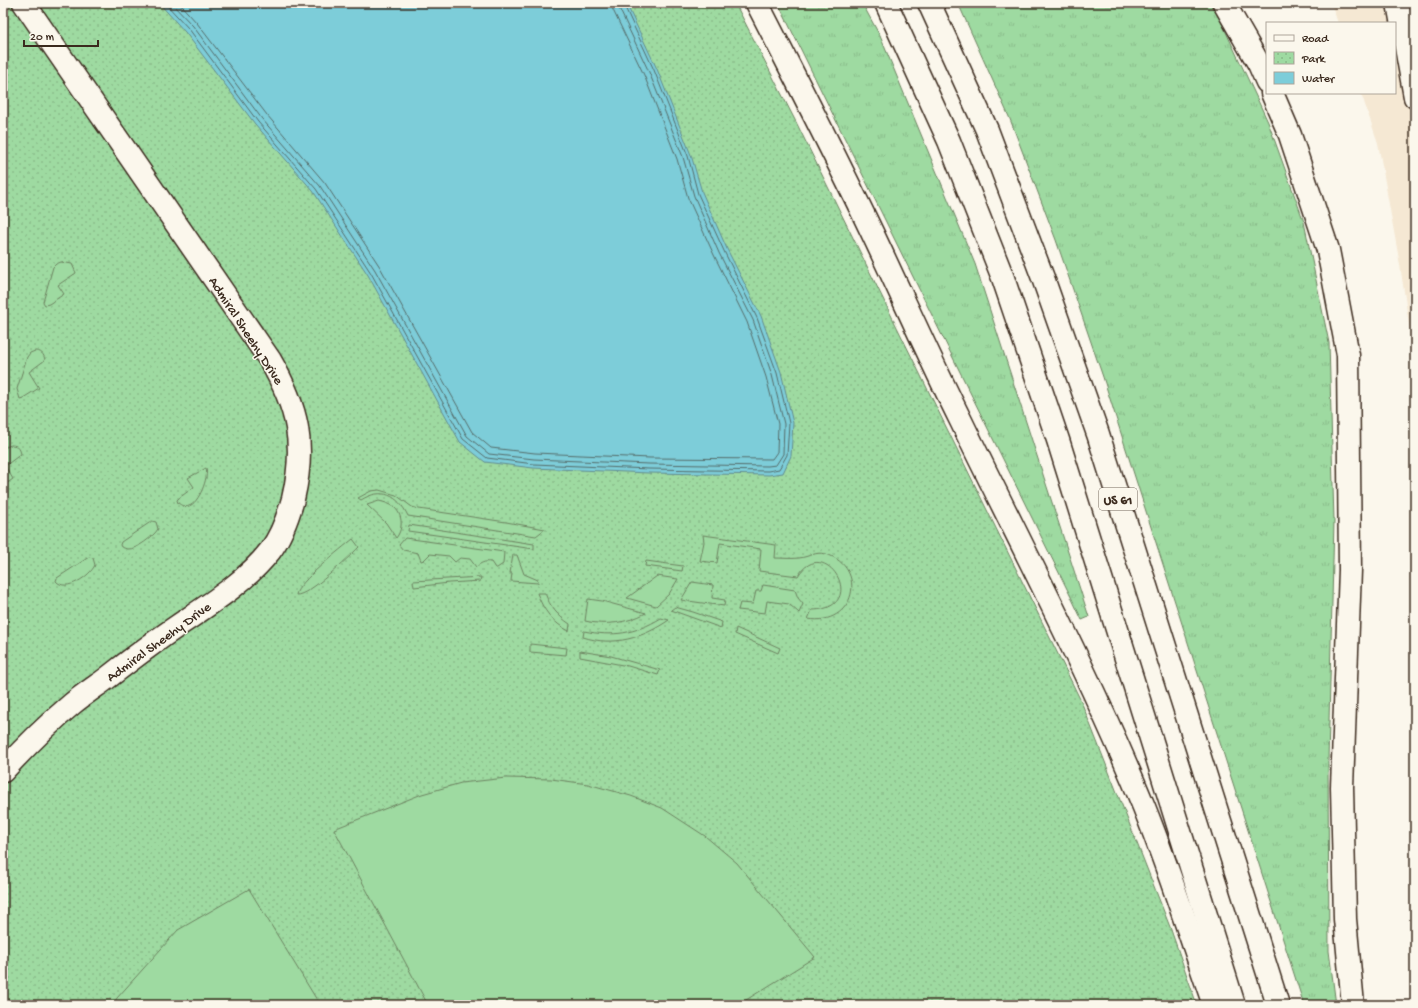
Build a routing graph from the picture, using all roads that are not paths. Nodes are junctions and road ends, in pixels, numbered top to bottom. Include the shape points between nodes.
1 (24, 3) edge
2 (757, 3) edge
3 (886, 3) edge
4 (928, 3) edge
5 (1224, 3) edge
6 (1398, 3) edge
7 (1266, 80) edge
8 (1272, 94) edge
9 (1415, 97) edge
10 (3, 771) edge
11 (1214, 1005) edge
12 (1234, 1005) edge
13 (1278, 1005) edge
14 (1353, 1005) edge

1 - 10 main road, Admiral Sheehy Drive via 270,360 287,392 298,431 299,452 297,481 290,508 284,528 270,551 228,591 72,703 34,737
2 - 11 main road via 869,226 1096,699 1144,807
3 - 12 main road, US 61 via 949,141 1003,278 1058,440
4 - 13 main road, US 61 via 986,130 1043,278 1098,434
5 - 7 main road
6 - 9 main road
8 - 14 main road via 1290,135 1328,250 1348,355 1350,570 1342,787 1345,919

